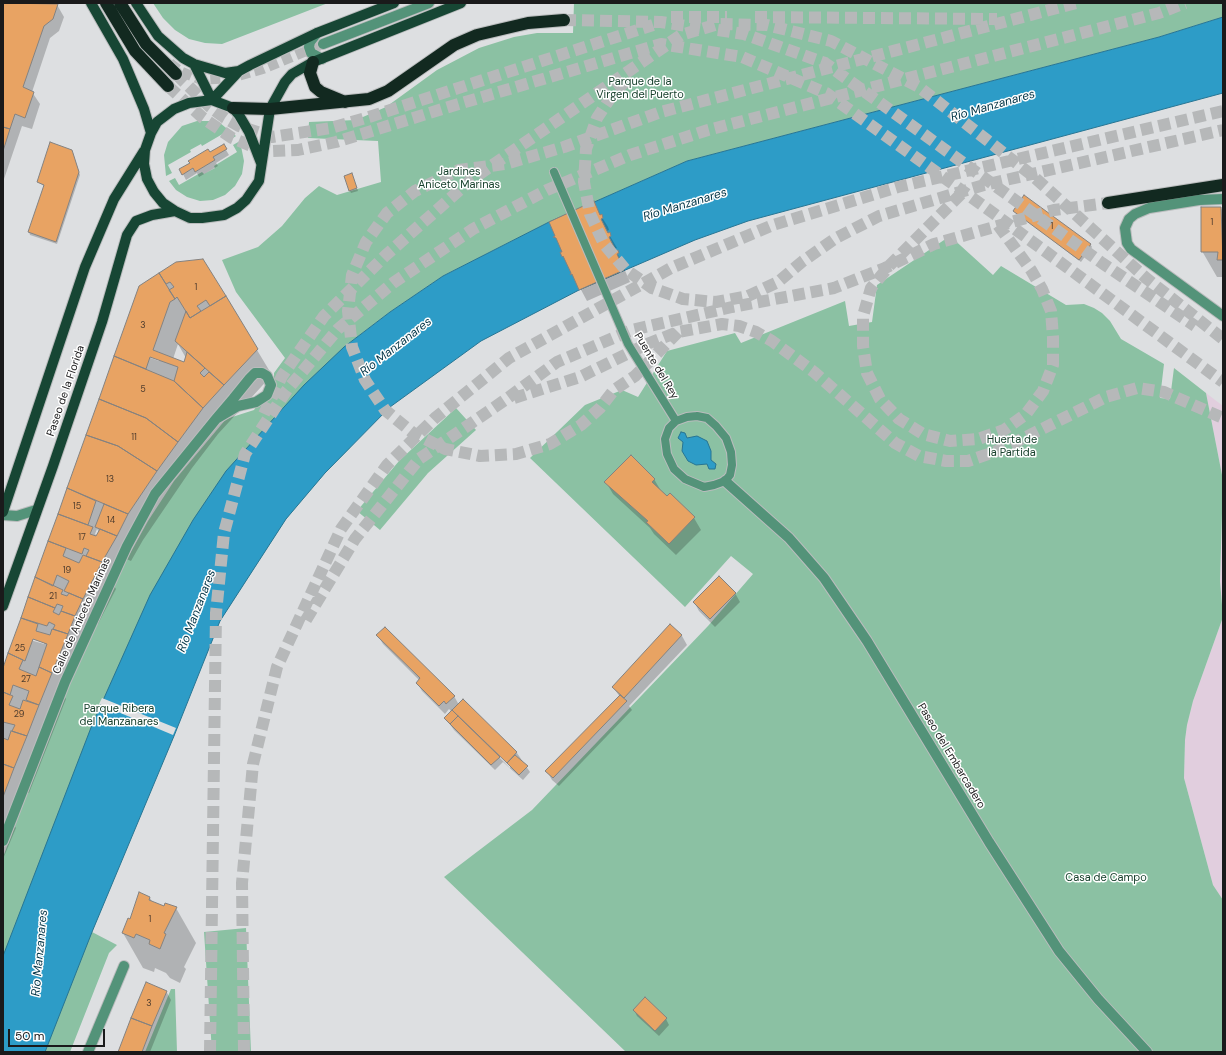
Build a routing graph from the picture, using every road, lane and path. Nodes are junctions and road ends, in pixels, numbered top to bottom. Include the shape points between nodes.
1 (91, 3) edge
2 (106, 3) edge
3 (120, 3) edge
4 (136, 3) edge
5 (394, 3) edge
6 (430, 3) edge
7 (461, 3) edge
8 (564, 20) tunnel mouth
9 (317, 33) junction
10 (323, 44) tunnel mouth
11 (317, 61) junction
12 (194, 64) junction
13 (239, 71) junction
14 (176, 74) tunnel mouth
15 (168, 86) tunnel mouth
16 (212, 100) junction
17 (348, 103) junction
18 (232, 108) junction
19 (270, 109) junction
20 (151, 133) junction
21 (145, 150) junction
22 (262, 163) junction
23 (554, 172) dead end
24 (1223, 185) edge
25 (1223, 199) edge
26 (1108, 203) tunnel mouth
27 (175, 212) junction
28 (1223, 316) edge
29 (216, 419) junction
30 (676, 421) junction
31 (725, 481) junction
32 (36, 510) junction
33 (3, 514) edge
34 (3, 606) edge
35 (3, 841) edge
36 (124, 966) dead end
37 (88, 1052) edge
38 (1147, 1052) edge

1 - 20 main road via 123,59
2 - 15 highway via 136,51
3 - 14 highway via 146,44
4 - 12 main road via 158,36 183,58
5 - 9 main road
6 - 10 street
7 - 11 main road
8 - 17 highway via 528,23 477,35 454,45 388,91 369,99
9 - 11 street via 309,47
9 - 13 main road
11 - 17 highway via 310,73 314,87
11 - 19 main road via 292,74
12 - 13 main road via 225,73
12 - 16 main road
13 - 16 main road
16 - 18 main road
16 - 20 main road via 174,109 157,122
17 - 19 highway
18 - 19 highway
18 - 22 main road via 244,122
19 - 22 main road
20 - 21 main road
21 - 27 main road via 144,164 150,185 163,203
21 - 33 main road, Paseo de la Florida via 114,199 85,267
22 - 27 main road via 256,185 237,208 224,215 202,218 190,218
23 - 30 street, Puente del Rey via 628,344
24 - 26 highway
25 - 28 street via 1149,208 1129,218 1125,228 1131,249
27 - 32 main road, Paseo de la Florida via 152,215 136,221 127,235 102,322
29 - 29 street, Calle de Aniceto Marinas via 238,406 256,402 267,395 271,385 267,376 255,373
29 - 35 street, Calle de Aniceto Marinas via 155,494 127,546 66,682
30 - 31 street via 687,417 707,418 726,438 732,465
30 - 31 street via 669,428 665,440 667,454 674,469 684,479 704,487
31 - 38 street, Paseo del Embarcadero via 789,538 824,578 867,641 988,842 1059,951 1098,999
32 - 33 street via 17,516
32 - 34 main road, Paseo de la Florida
36 - 37 street

